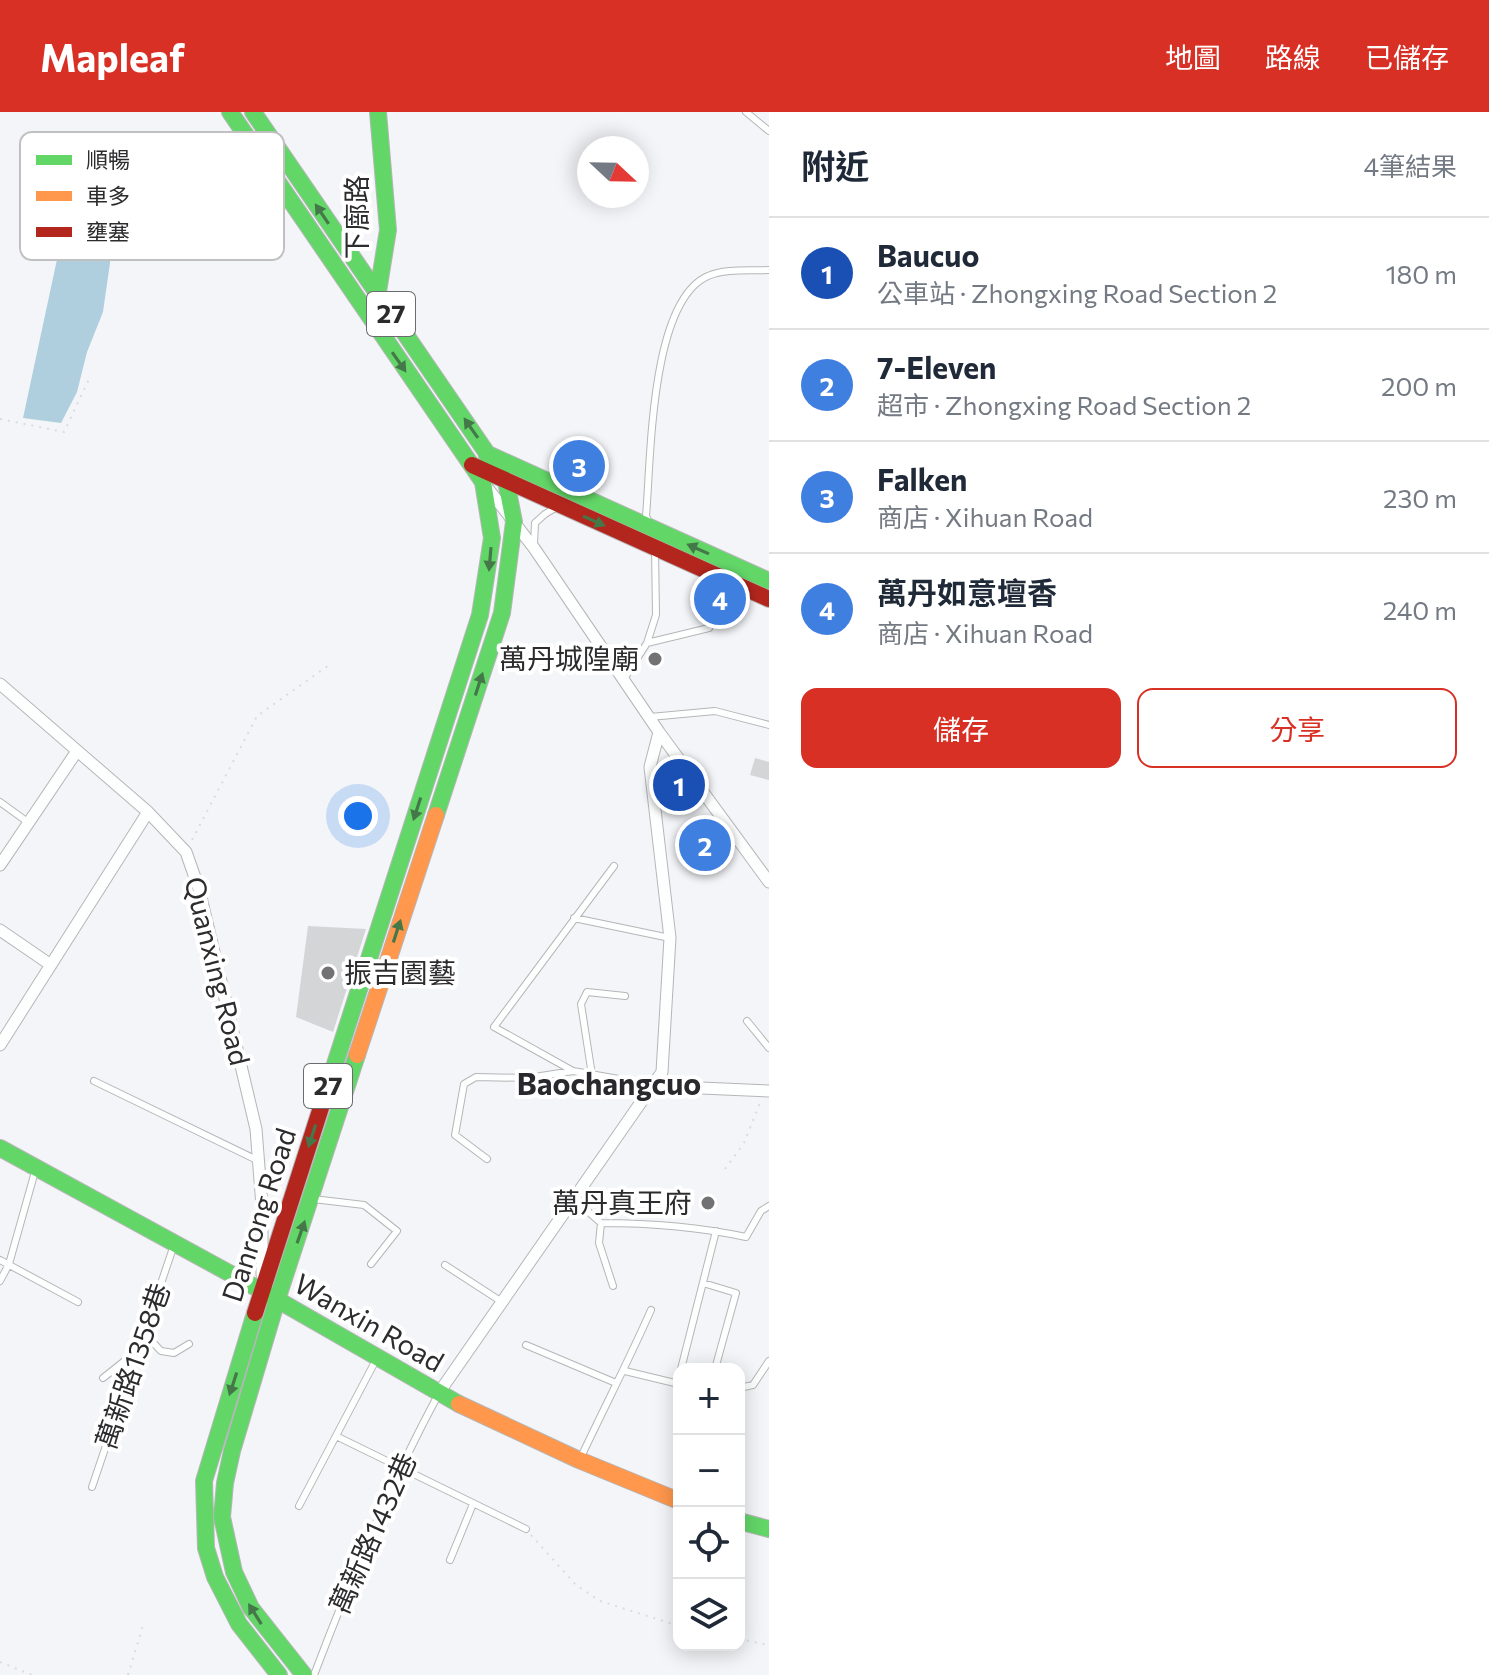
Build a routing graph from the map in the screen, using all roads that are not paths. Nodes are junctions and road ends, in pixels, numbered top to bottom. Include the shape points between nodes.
1 (230, 112) edge
2 (253, 112) edge
3 (378, 112) edge
4 (746, 112) edge
5 (769, 131) edge
6 (243, 132) edge
7 (267, 132) edge
8 (284, 158) edge
9 (284, 193) edge
10 (769, 270) edge
11 (379, 298) junction
12 (369, 320) junction
13 (490, 455) junction
14 (472, 465) junction
15 (506, 481) junction
16 (483, 482) junction
17 (560, 506) junction
18 (514, 522) junction
19 (652, 528) junction
20 (534, 548) junction
21 (655, 548) junction
22 (769, 581) edge
23 (769, 599) edge
24 (709, 628) dead end
25 (647, 643) junction
26 (624, 679) junction
27 (0, 684) edge
28 (650, 717) junction
29 (769, 725) edge
30 (659, 732) junction
31 (77, 751) junction
32 (0, 802) edge
33 (148, 812) junction
34 (29, 823) junction
35 (0, 865) edge
36 (614, 866) dead end
37 (769, 882) edge
38 (391, 892) junction
39 (408, 896) junction
40 (574, 918) junction
41 (0, 930) edge
42 (670, 938) junction
43 (51, 965) junction
44 (625, 996) dead end
45 (747, 1021) dead end
46 (0, 1045) edge
47 (769, 1048) edge
48 (573, 1071) junction
49 (592, 1075) junction
50 (94, 1081) dead end
51 (655, 1086) junction
52 (767, 1091) edge
53 (0, 1148) edge
54 (487, 1159) dead end
55 (259, 1161) junction
56 (36, 1168) junction
57 (312, 1199) junction
58 (574, 1199) junction
59 (769, 1206) edge
60 (601, 1223) junction
61 (716, 1231) junction
62 (174, 1245) junction
63 (0, 1260) edge
64 (9, 1264) junction
65 (371, 1264) dead end
66 (445, 1265) dead end
67 (0, 1281) edge
68 (703, 1283) junction
69 (613, 1286) dead end
70 (270, 1296) junction
71 (78, 1302) dead end
72 (502, 1302) junction
73 (651, 1310) dead end
74 (144, 1333) junction
75 (189, 1344) dead end
76 (526, 1345) dead end
77 (138, 1350) junction
78 (377, 1358) junction
79 (769, 1361) edge
80 (683, 1363) edge
81 (717, 1363) edge
82 (625, 1371) junction
83 (103, 1378) dead end
84 (673, 1381) edge
85 (616, 1383) junction
86 (745, 1387) edge
87 (438, 1394) junction
88 (336, 1436) junction
89 (579, 1460) junction
90 (401, 1469) junction
91 (92, 1487) dead end
92 (673, 1499) edge
93 (473, 1504) junction
94 (299, 1506) dead end
95 (745, 1523) edge
96 (526, 1529) road end
97 (769, 1529) edge
98 (450, 1560) dead end
99 (279, 1675) edge
100 (304, 1675) edge
101 (314, 1675) edge

1 - 6 main road, 27
7 -> 2 main road, 27
3 - 11 main road, 下廍路 via 388,230
4 - 5 lane
11 -> 8 main road, 27
9 - 12 main road, 27
10 - 19 lane via 706,276 675,313 656,395 646,516
11 - 12 main road, 下廍路
13 -> 11 main road, 27
12 -> 14 main road, 27
13 - 14 main road
13 - 15 main road, 27
13 - 19 main road
14 - 15 main road
14 - 16 main road, 27
15 - 17 main road
15 - 18 main road, 27
16 - 18 street
16 -> 38 main road, Danrong Road / 27 via 492,538 480,615
17 - 20 lane via 535,523
17 -> 21 main road
18 - 20 street
39 -> 18 main road, Danrong Road / 27 via 502,613
19 - 21 lane
22 -> 19 main road
20 - 26 street
21 - 23 main road
21 - 25 lane via 656,615
24 - 25 lane
25 - 26 lane
26 - 28 street
27 - 31 street, Quanxing Road
28 - 29 lane via 715,711
28 - 30 street
30 - 37 street
30 - 42 street via 650,767
31 - 33 street, Quanxing Road
31 - 34 street
32 - 34 lane
33 - 43 street
33 - 55 street, Quanxing Road via 186,852 199,889 253,1114
34 - 35 street
36 - 40 lane
38 - 39 main road
38 -> 70 main road, Danrong Road / 27
57 -> 39 main road, Danrong Road / 27
40 - 42 lane
40 - 48 lane via 494,1027
41 - 43 street
42 - 51 street via 662,1072
43 - 46 street
44 - 49 lane via 587,992 581,1004
45 - 47 lane
48 - 49 lane
48 - 54 lane via 528,1078 476,1077 464,1084 455,1135
49 - 51 lane
50 - 55 lane
51 - 52 street
51 - 58 street
53 - 56 main road, Wanxin Road
55 - 70 street, Quanxing Road
56 - 62 main road, Wanxin Road
56 - 64 lane
57 - 65 lane via 364,1205 397,1231
70 -> 57 main road, Danrong Road / 27
58 - 60 lane
58 - 72 street
59 - 61 lane via 746,1237
60 - 61 lane
60 - 69 lane via 599,1243
61 - 68 lane
62 - 70 main road, Wanxin Road
62 - 74 lane, 萬新路1358巷
63 - 64 lane
64 - 67 lane
64 - 71 lane
66 - 72 lane
68 - 80 lane
68 - 81 lane via 736,1293
70 - 78 main road, Wanxin Road
70 -> 99 main road, Danrong Road / 27 via 204,1481 203,1513 215,1577 239,1624
100 -> 70 main road, Danrong Road / 27 via 251,1608 234,1572 222,1517 232,1451
72 - 87 street
73 - 82 lane
74 - 75 lane via 161,1351 174,1353
74 - 77 lane, 萬新路1358巷
76 - 85 lane
77 - 83 lane
77 - 91 lane, 萬新路1358巷
78 - 87 main road, Wanxin Road
78 - 88 lane
79 - 86 lane via 753,1385
82 - 84 lane
82 - 85 lane
85 - 89 lane
87 - 89 main road, Wanxin Road
87 - 90 lane, 萬新路1432巷
88 - 90 lane
88 - 94 lane
89 - 92 main road, Wanxin Road
90 - 93 lane
90 - 101 lane, 萬新路1432巷
93 - 96 lane
93 - 98 lane
95 - 97 main road

